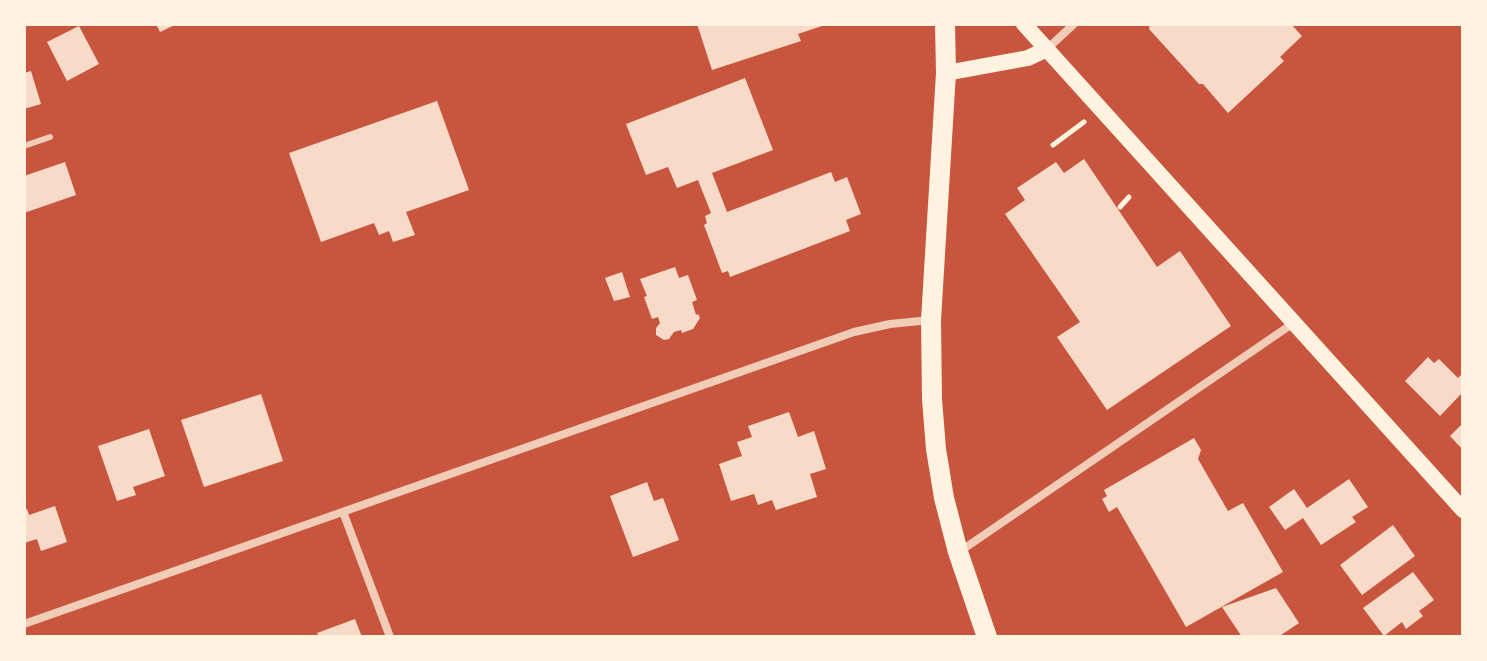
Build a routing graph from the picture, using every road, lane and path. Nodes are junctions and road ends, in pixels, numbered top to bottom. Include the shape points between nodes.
1 (945, 24) edge
2 (1024, 24) edge
3 (1074, 24) edge
4 (1047, 49) junction
5 (946, 73) junction
6 (1085, 121) dead end
7 (50, 137) dead end
8 (1053, 145) dead end
9 (24, 146) edge
10 (1129, 197) dead end
11 (1120, 207) dead end
12 (931, 320) junction
13 (1295, 322) junction
14 (1463, 510) edge
15 (343, 512) junction
16 (958, 552) junction
17 (24, 624) edge
18 (390, 637) edge
19 (987, 637) edge

1 - 5 main road
2 - 4 main road
3 - 4 street
4 - 5 main road via 1028,58
4 - 13 main road
5 - 12 main road
6 - 8 path
7 - 9 lane
10 - 11 path
12 - 15 street via 854,332
12 - 16 main road via 936,449
13 - 14 main road
13 - 16 street
15 - 17 street
15 - 18 street
16 - 19 main road

